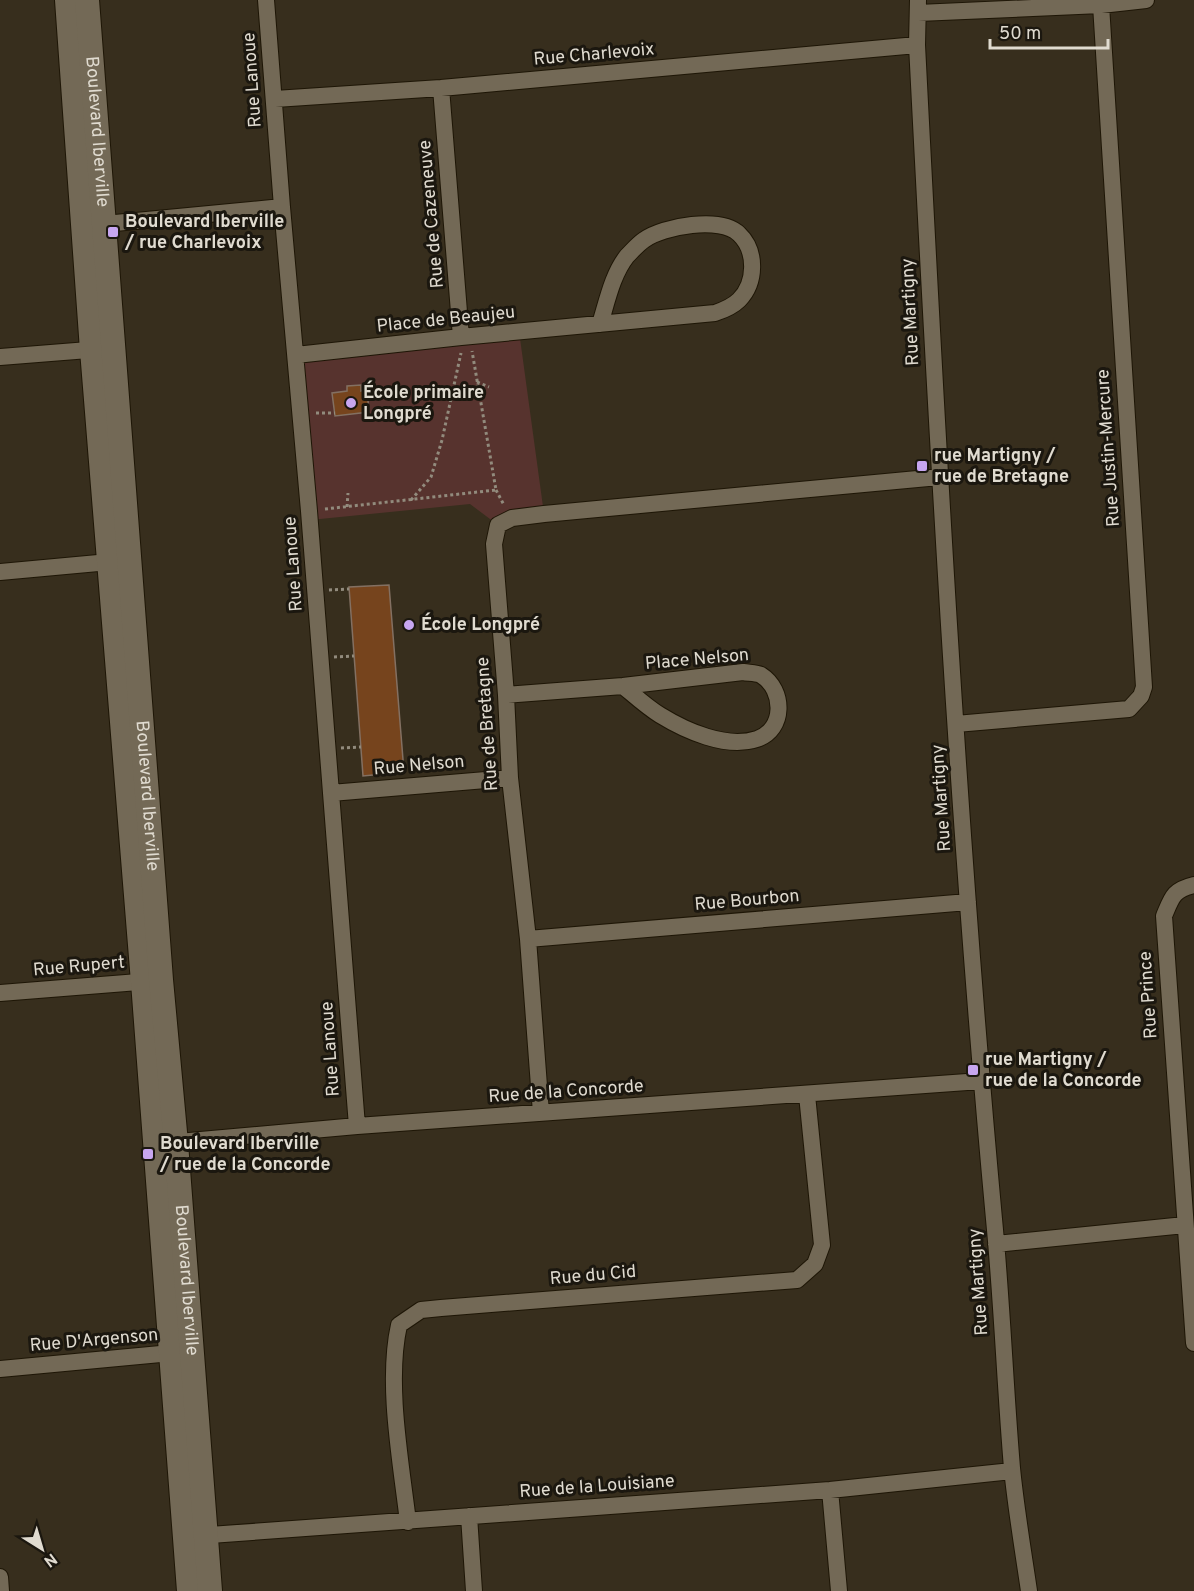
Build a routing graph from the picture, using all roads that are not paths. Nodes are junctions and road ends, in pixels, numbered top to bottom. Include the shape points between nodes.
1 (67, 0) edge
2 (87, 0) edge
3 (266, 0) edge
4 (1146, 0) edge
5 (1101, 5) junction
6 (918, 6) edge
7 (917, 45) junction
8 (441, 88) junction
9 (275, 99) junction
10 (282, 207) junction
11 (94, 225) junction
12 (600, 324) junction
13 (461, 344) junction
14 (102, 349) junction
15 (296, 355) junction
16 (0, 357) edge
17 (939, 477) junction
18 (120, 561) junction
19 (0, 572) edge
20 (623, 686) junction
21 (506, 694) junction
22 (956, 724) junction
23 (510, 778) junction
24 (331, 793) junction
25 (1194, 885) edge
26 (968, 902) junction
27 (528, 939) junction
28 (152, 981) junction
29 (0, 993) edge
30 (981, 1081) junction
31 (807, 1095) junction
32 (542, 1113) junction
33 (357, 1126) junction
34 (165, 1143) junction
35 (1185, 1225) junction
36 (996, 1244) junction
37 (1194, 1343) edge
38 (181, 1353) junction
39 (0, 1369) edge
40 (1012, 1471) junction
41 (830, 1490) junction
42 (469, 1516) junction
43 (408, 1522) junction
44 (195, 1536) junction
45 (0, 1577) edge
46 (1, 1591) edge
47 (189, 1591) edge
48 (210, 1591) edge
49 (474, 1591) edge
50 (839, 1591) edge
51 (1029, 1591) edge

1 - 11 street, Boulevard Iberville
2 - 11 street, Boulevard Iberville
3 - 9 street, Rue Lanoue
4 - 5 street
5 - 6 street
5 - 22 street, Rue Justin-Mercure via 1144,687 1129,709
6 - 7 street, Rue Martigny
7 - 8 street, Rue Charlevoix
7 - 17 street, Rue Martigny
8 - 9 street, Rue Charlevoix
8 - 13 street, Rue de Cazeneuve
9 - 10 street, Rue Lanoue
10 - 11 street
10 - 15 street, Rue Lanoue
11 - 14 street, Boulevard Iberville
12 - 12 street, Place de Beaujeu via 715,313 731,307 749,286 751,250 739,234 725,225 666,230 644,240 626,258
12 - 13 street, Place de Beaujeu
13 - 15 street, Place de Beaujeu
14 - 16 street
14 - 18 street, Boulevard Iberville
15 - 24 street, Rue Lanoue
17 - 21 street, Rue de Bretagne via 544,514 512,518 498,525 494,544
17 - 22 street, Rue Martigny
18 - 19 street
18 - 28 street, Boulevard Iberville
20 - 20 street, Place Nelson via 743,672 760,674 771,684 779,710 776,723 759,739 718,740 659,715
20 - 21 street, Place Nelson
21 - 23 street, Rue de Bretagne
22 - 26 street, Rue Martigny
23 - 24 street, Rue Nelson
23 - 27 street, Rue de Bretagne
24 - 33 street, Rue Lanoue
25 - 35 street, Rue Prince via 1177,890 1164,916
26 - 27 street, Rue Bourbon
26 - 30 street, Rue Martigny
27 - 32 street, Rue de Bretagne
28 - 29 street, Rue Rupert
28 - 34 street, Boulevard Iberville
30 - 31 street, Rue de la Concorde
30 - 36 street, Rue Martigny
31 - 32 street, Rue de la Concorde
31 - 43 street, Rue du Cid via 822,1245 815,1264 797,1280 421,1310 399,1325 394,1375
32 - 33 street, Rue de la Concorde
33 - 34 street, Rue de la Concorde
34 - 38 street, Boulevard Iberville
35 - 36 street
35 - 37 street, Rue Prince
36 - 40 street, Rue Martigny
38 - 39 street, Rue D'Argenson
38 - 44 street, Boulevard Iberville
40 - 41 street, Rue de la Louisiane
40 - 51 street, Rue Martigny
41 - 42 street, Rue de la Louisiane
41 - 50 street
42 - 43 street, Rue de la Louisiane
42 - 49 street
43 - 44 street, Rue de la Louisiane
44 - 47 street, Boulevard Iberville
44 - 48 street, Boulevard Iberville
45 - 46 street

